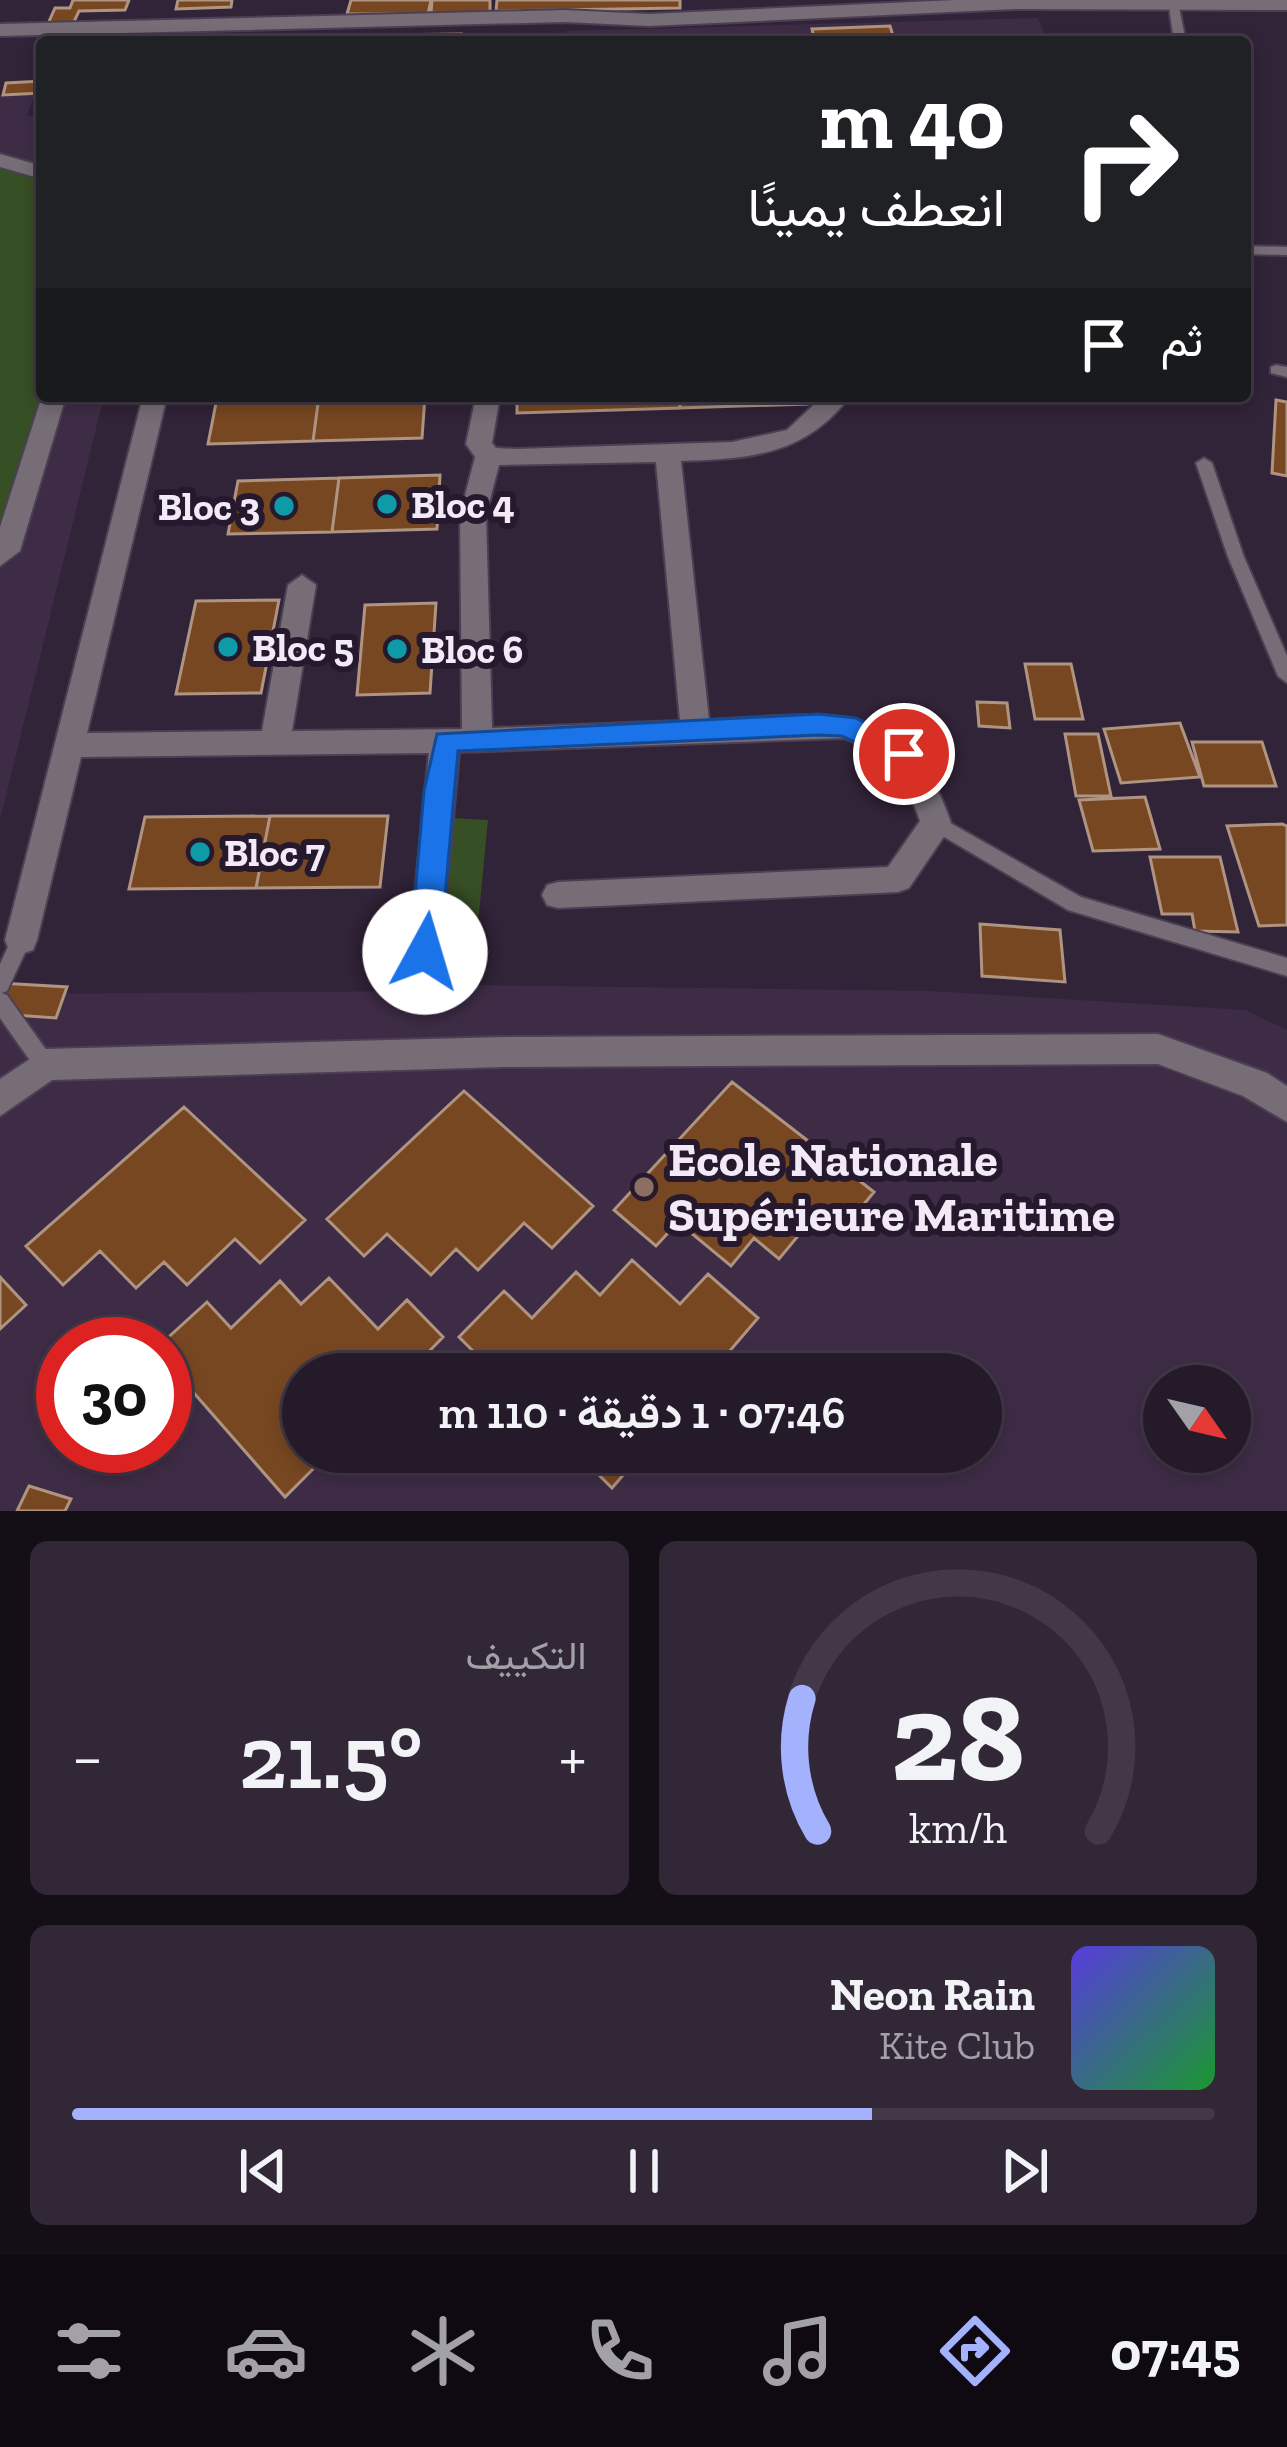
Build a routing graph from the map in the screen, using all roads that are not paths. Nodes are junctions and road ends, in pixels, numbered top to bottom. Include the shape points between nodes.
1 (248, 0) edge
2 (1014, 1) edge
3 (1172, 1) edge
4 (857, 4) edge
5 (1287, 4) edge
6 (0, 30) edge
7 (241, 32) edge
8 (1179, 36) edge
9 (0, 160) edge
10 (36, 171) edge
11 (1251, 250) edge
12 (1287, 251) edge
13 (52, 402) edge
14 (153, 402) edge
15 (487, 402) edge
16 (832, 402) edge
17 (668, 455) junction
18 (488, 456) junction
19 (1204, 464) dead end
20 (0, 556) edge
21 (302, 586) dead end
22 (1287, 676) edge
23 (695, 728) junction
24 (462, 740) junction
25 (275, 742) junction
26 (73, 745) junction
27 (936, 823) junction
28 (558, 896) dead end
29 (21, 940) joint
30 (425, 952) dead end
31 (1287, 968) edge
32 (0, 985) edge
33 (0, 1001) edge
34 (45, 1065) junction
35 (0, 1100) edge
36 (1287, 1106) edge

1 - 7 street
2 - 3 street
2 - 4 street
3 - 5 street
3 - 8 lane
4 - 7 street via 649,20 565,16
6 - 7 street
9 - 10 street
11 - 12 lane
13 - 20 street
14 - 26 street
15 - 18 street via 479,444
16 - 17 street via 795,436 732,452
17 - 18 street
17 - 23 street
18 - 24 street via 473,515
19 - 22 lane
21 - 25 street
23 - 24 street
23 - 27 street via 846,725 904,754
24 - 25 street
24 - 30 street via 437,791
25 - 26 street
26 - 29 street
27 - 28 street via 898,879
27 - 31 lane via 1075,904
29 - 32 lane
33 - 34 lane
34 - 35 street
34 - 36 street via 1158,1048 1255,1084

